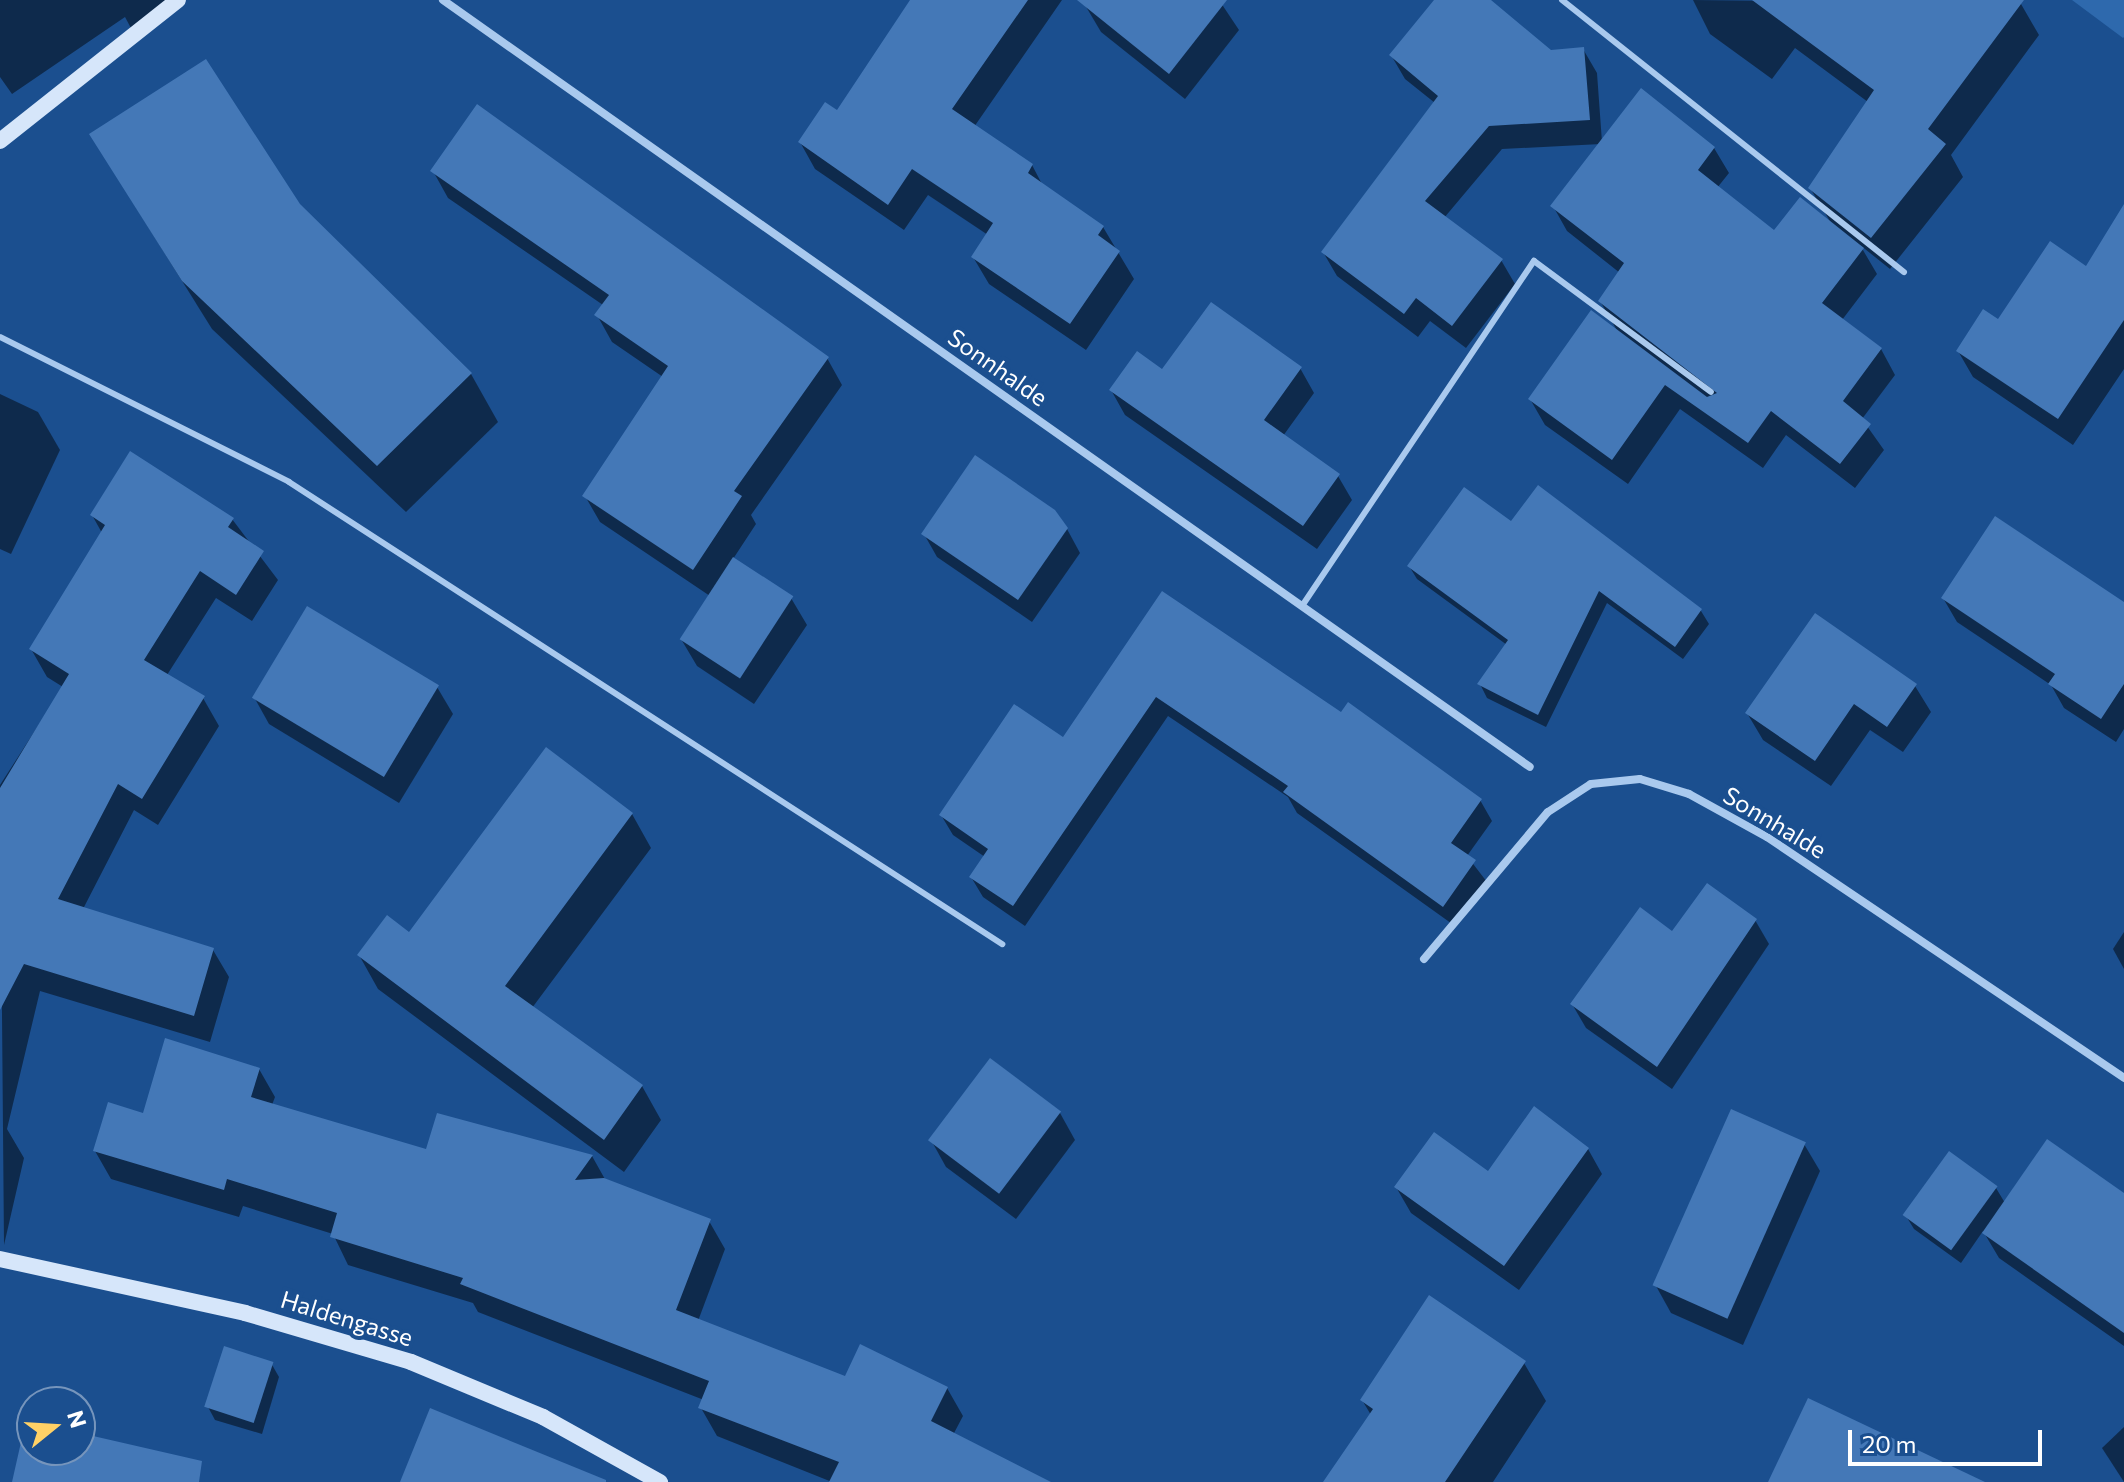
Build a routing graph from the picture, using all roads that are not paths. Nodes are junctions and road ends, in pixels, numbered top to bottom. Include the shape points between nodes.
1 (178, 0) edge
2 (443, 0) edge
3 (1562, 0) edge
4 (0, 141) edge
5 (1904, 272) dead end
6 (0, 337) edge
7 (1711, 392) dead end
8 (1302, 606) junction
9 (1530, 767) dead end
10 (1002, 944) dead end
11 (1424, 959) dead end
12 (2124, 1078) edge
13 (0, 1259) edge
14 (660, 1482) edge

1 - 4 street
2 - 8 street, Sonnhalde
3 - 5 lane
6 - 10 lane via 289,482
7 - 8 lane via 1534,261
8 - 9 street, Sonnhalde
11 - 12 street, Sonnhalde via 1548,812 1591,784 1640,779 1689,794 1767,837
13 - 14 street, Haldengasse via 245,1313 411,1362 543,1417

